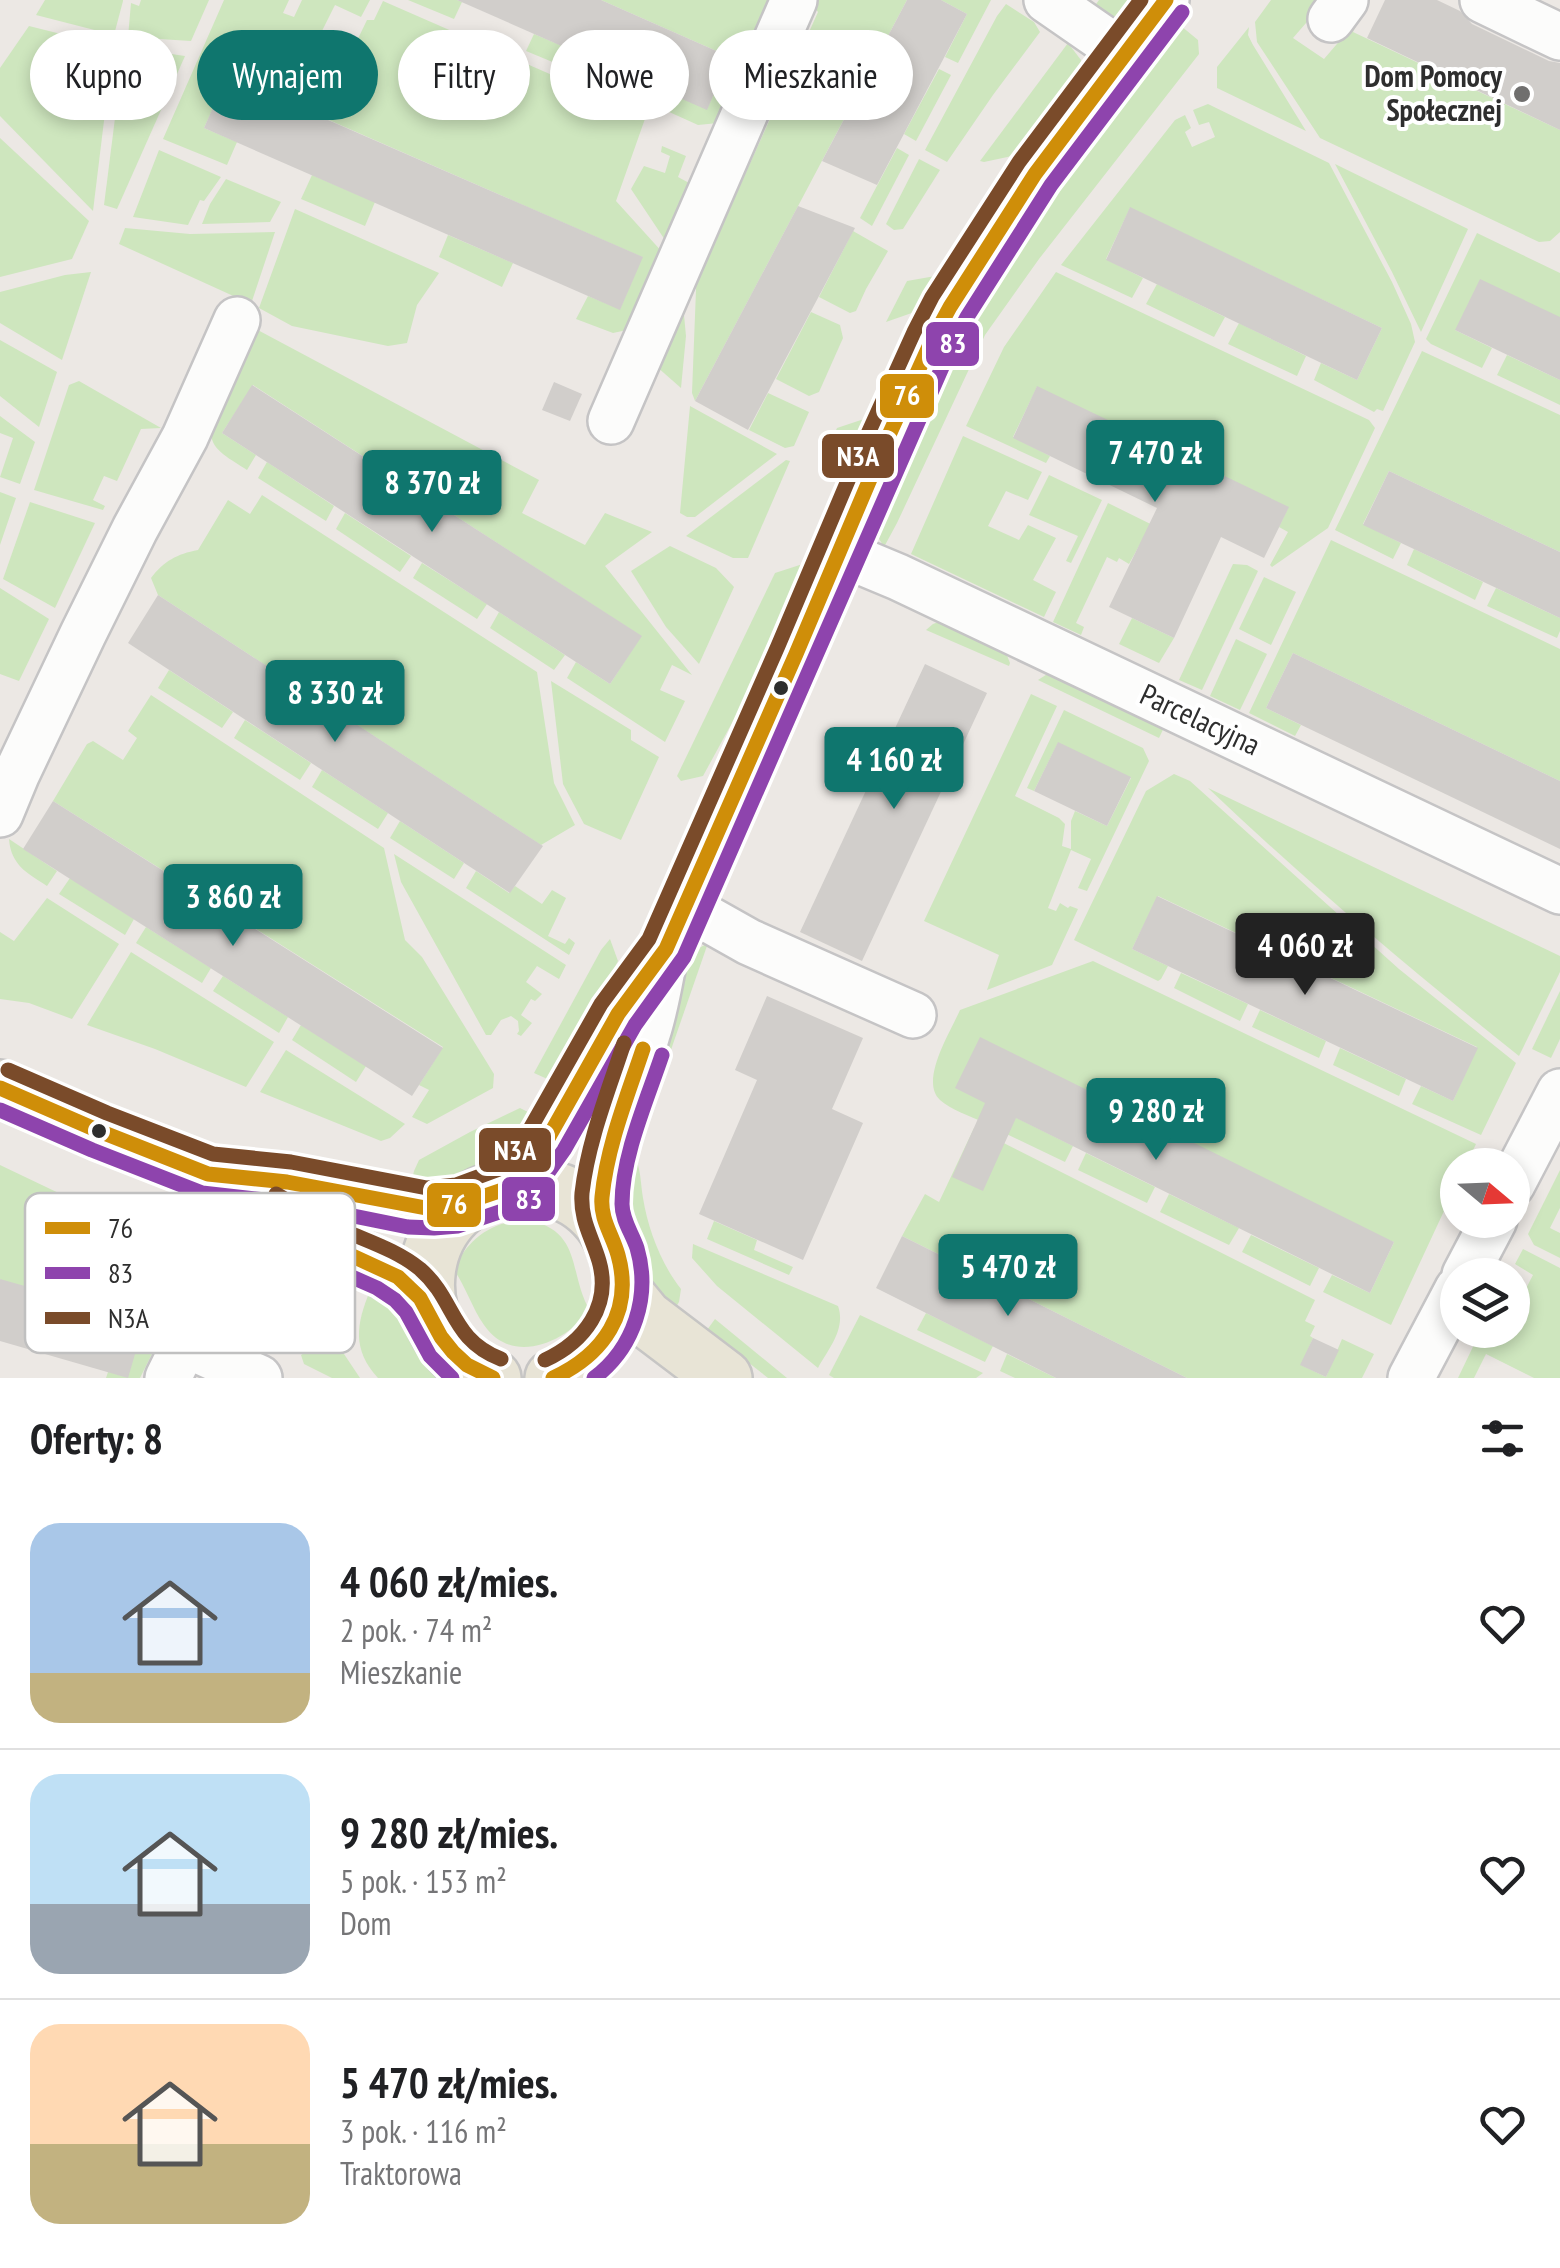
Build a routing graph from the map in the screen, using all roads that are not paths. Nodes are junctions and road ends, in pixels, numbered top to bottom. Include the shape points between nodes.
1 (794, 0) edge
2 (1047, 0) edge
3 (1166, 0) edge
4 (1483, 0) edge
5 (1560, 36) edge
6 (1125, 54) junction
7 (237, 320) dead end
8 (611, 421) dead end
9 (838, 552) junction
10 (0, 814) edge
11 (1560, 892) edge
12 (685, 906) junction
13 (666, 950) junction
14 (912, 1015) dead end
15 (0, 1088) edge
16 (1560, 1092) edge
17 (1530, 1150) edge
18 (208, 1174) junction
19 (213, 1193) edge
20 (238, 1193) edge
21 (340, 1193) edge
22 (492, 1194) junction
23 (355, 1196) edge
24 (603, 1225) junction
25 (355, 1256) edge
26 (622, 1290) junction
27 (430, 1316) junction
28 (1440, 1324) edge
29 (177, 1361) edge
30 (569, 1377) edge
31 (259, 1378) edge
32 (493, 1378) edge
33 (724, 1378) edge
34 (1411, 1378) edge

1 - 8 street
2 - 6 street
3 - 6 street
4 - 5 street
6 - 9 street via 1035,174 950,307
7 - 10 street
9 - 11 street, Parcelacyjna
9 - 12 street
12 - 13 street
12 - 14 street via 748,942
13 - 22 street via 618,1014 547,1140
13 - 24 street via 607,1164
15 - 18 main road
16 - 17 street
18 - 19 street
18 - 20 main road
18 - 21 main road
22 - 23 main road via 438,1208
22 - 24 main road via 540,1187 586,1207
22 - 27 main road via 446,1224 431,1252 425,1276
24 - 26 main road via 620,1259
25 - 27 main road via 406,1283
26 - 30 main road via 618,1314 600,1346
26 - 33 main road via 644,1318
27 - 32 main road via 452,1352
28 - 34 street
29 - 31 street

